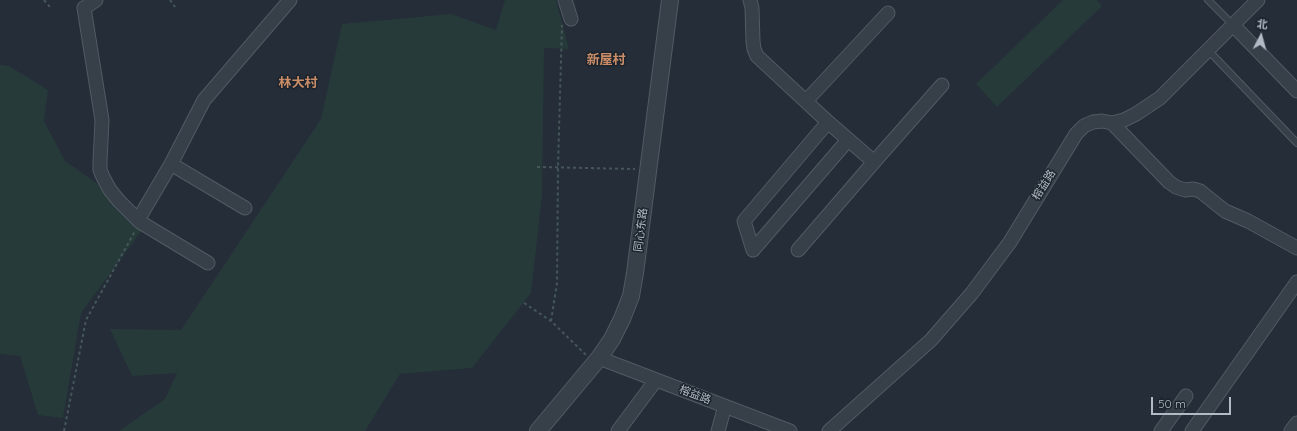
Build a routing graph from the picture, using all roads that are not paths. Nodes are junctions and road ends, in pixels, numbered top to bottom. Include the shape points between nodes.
1 (96, 0) edge
2 (290, 0) edge
3 (565, 0) edge
4 (670, 0) edge
5 (750, 0) edge
6 (1208, 0) edge
7 (1258, 0) edge
8 (888, 13) dead end
9 (571, 18) road end
10 (1233, 25) junction
11 (1208, 50) junction
12 (942, 85) dead end
13 (1297, 91) edge
14 (806, 101) junction
15 (828, 122) junction
16 (1112, 123) junction
17 (848, 140) junction
18 (1297, 142) edge
19 (874, 162) junction
20 (171, 164) junction
21 (245, 208) dead end
22 (139, 221) junction
23 (1297, 248) edge
24 (798, 250) dead end
25 (208, 263) dead end
26 (1297, 282) edge
27 (597, 361) junction
28 (656, 380) junction
29 (1186, 396) dead end
30 (725, 406) junction
31 (1297, 423) edge
32 (538, 431) edge
33 (618, 431) edge
34 (718, 431) edge
35 (790, 431) edge
36 (829, 431) edge
37 (1161, 431) edge
38 (1192, 431) edge
39 (1291, 431) edge

1 - 22 street via 84,8 102,120 100,170 119,202
2 - 20 street via 204,100
3 - 9 street
4 - 27 street, 同心东路 via 631,296 612,339
5 - 14 street via 752,41 757,56
6 - 10 lane
7 - 10 street
8 - 14 street
10 - 11 street
10 - 13 street
11 - 16 street via 1160,98 1124,120
11 - 18 lane
12 - 19 street
14 - 15 street
15 - 17 street
15 - 17 street via 744,221 753,250
16 - 23 street via 1176,187 1200,191 1225,210
16 - 36 street, 榕益路 via 1093,122 1076,134 1010,242 972,293 931,340
17 - 19 street
19 - 24 street
20 - 21 street
20 - 22 street
22 - 25 street
26 - 38 street
27 - 28 street, 榕益路
27 - 32 street, 同心东路
28 - 30 street, 榕益路
28 - 33 street
29 - 37 street
30 - 34 street
30 - 35 street, 榕益路
31 - 39 street

